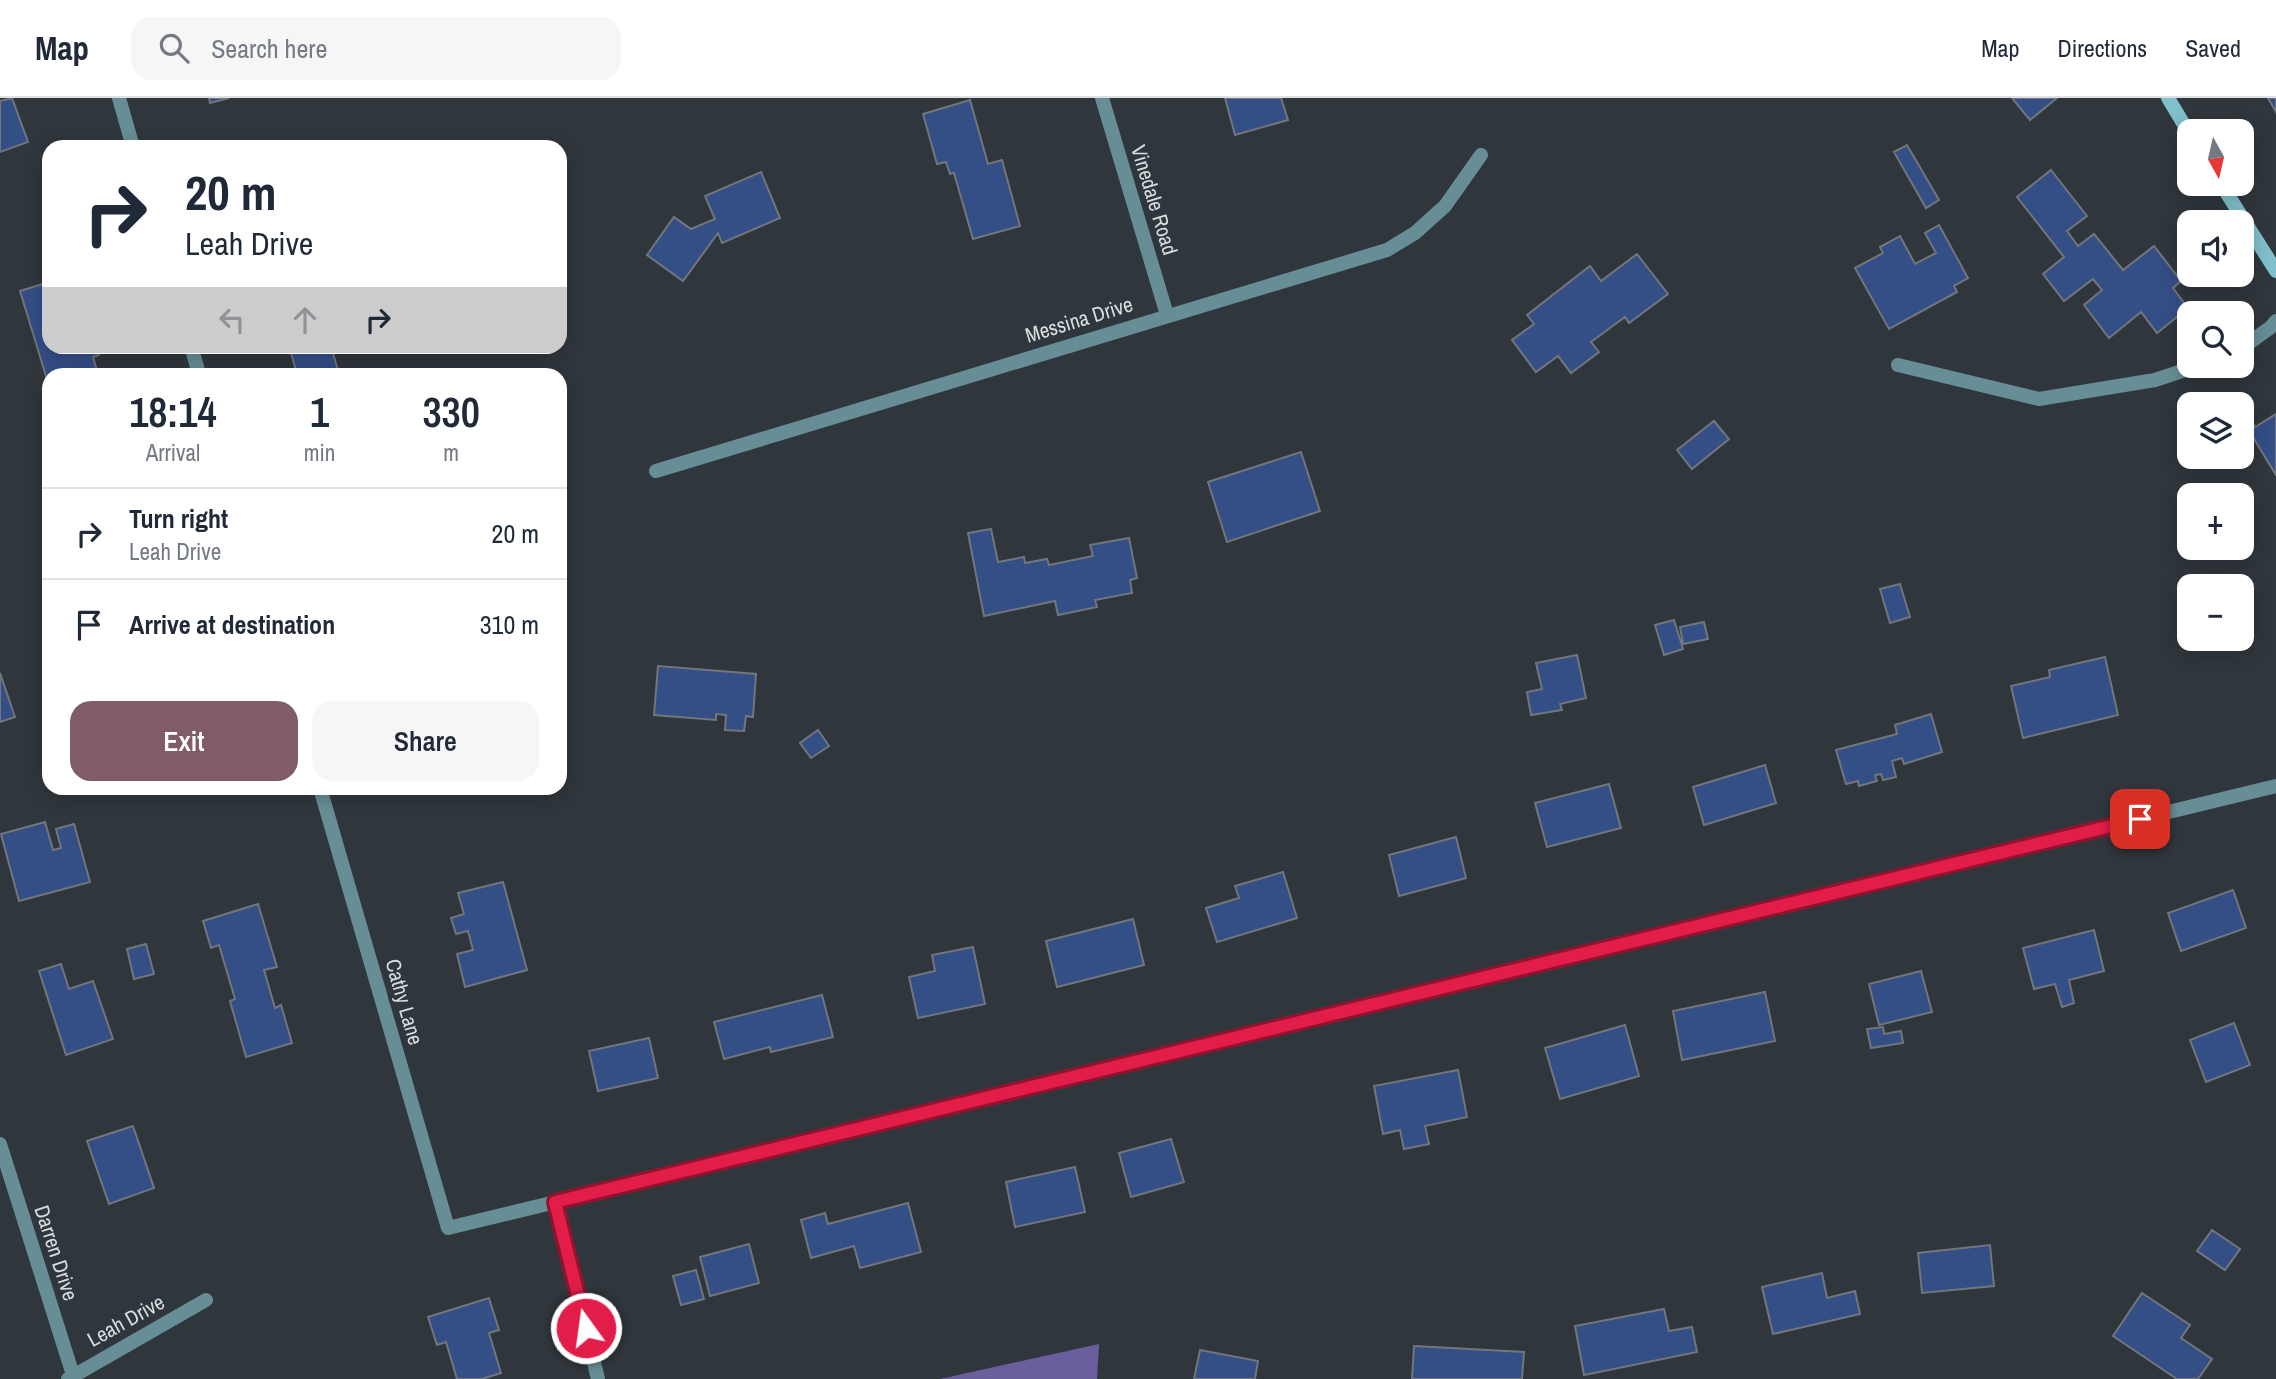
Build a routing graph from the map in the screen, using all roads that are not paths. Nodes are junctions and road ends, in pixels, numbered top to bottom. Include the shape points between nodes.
1 (119, 98) edge
2 (1102, 98) edge
3 (2168, 98) edge
4 (2181, 119) edge
5 (131, 140) edge
6 (1480, 155) dead end
7 (2229, 196) edge
8 (2276, 271) edge
9 (1167, 315) junction
10 (2276, 321) edge
11 (2254, 338) edge
12 (1898, 365) dead end
13 (2177, 373) edge
14 (656, 471) dead end
15 (2276, 786) edge
16 (322, 795) edge
17 (0, 1144) edge
18 (555, 1202) junction
19 (206, 1300) dead end
20 (71, 1377) edge
21 (598, 1379) edge

1 - 5 street
2 - 9 street, Vinedale Road
3 - 4 main road
6 - 9 street, Messina Drive via 1445,206 1387,250
7 - 8 main road
9 - 14 street, Messina Drive
10 - 11 street
12 - 13 street via 2039,399
15 - 18 street
16 - 18 street, Cathy Lane via 448,1228
17 - 20 street, Darren Drive
18 - 21 street
19 - 20 street, Leah Drive

